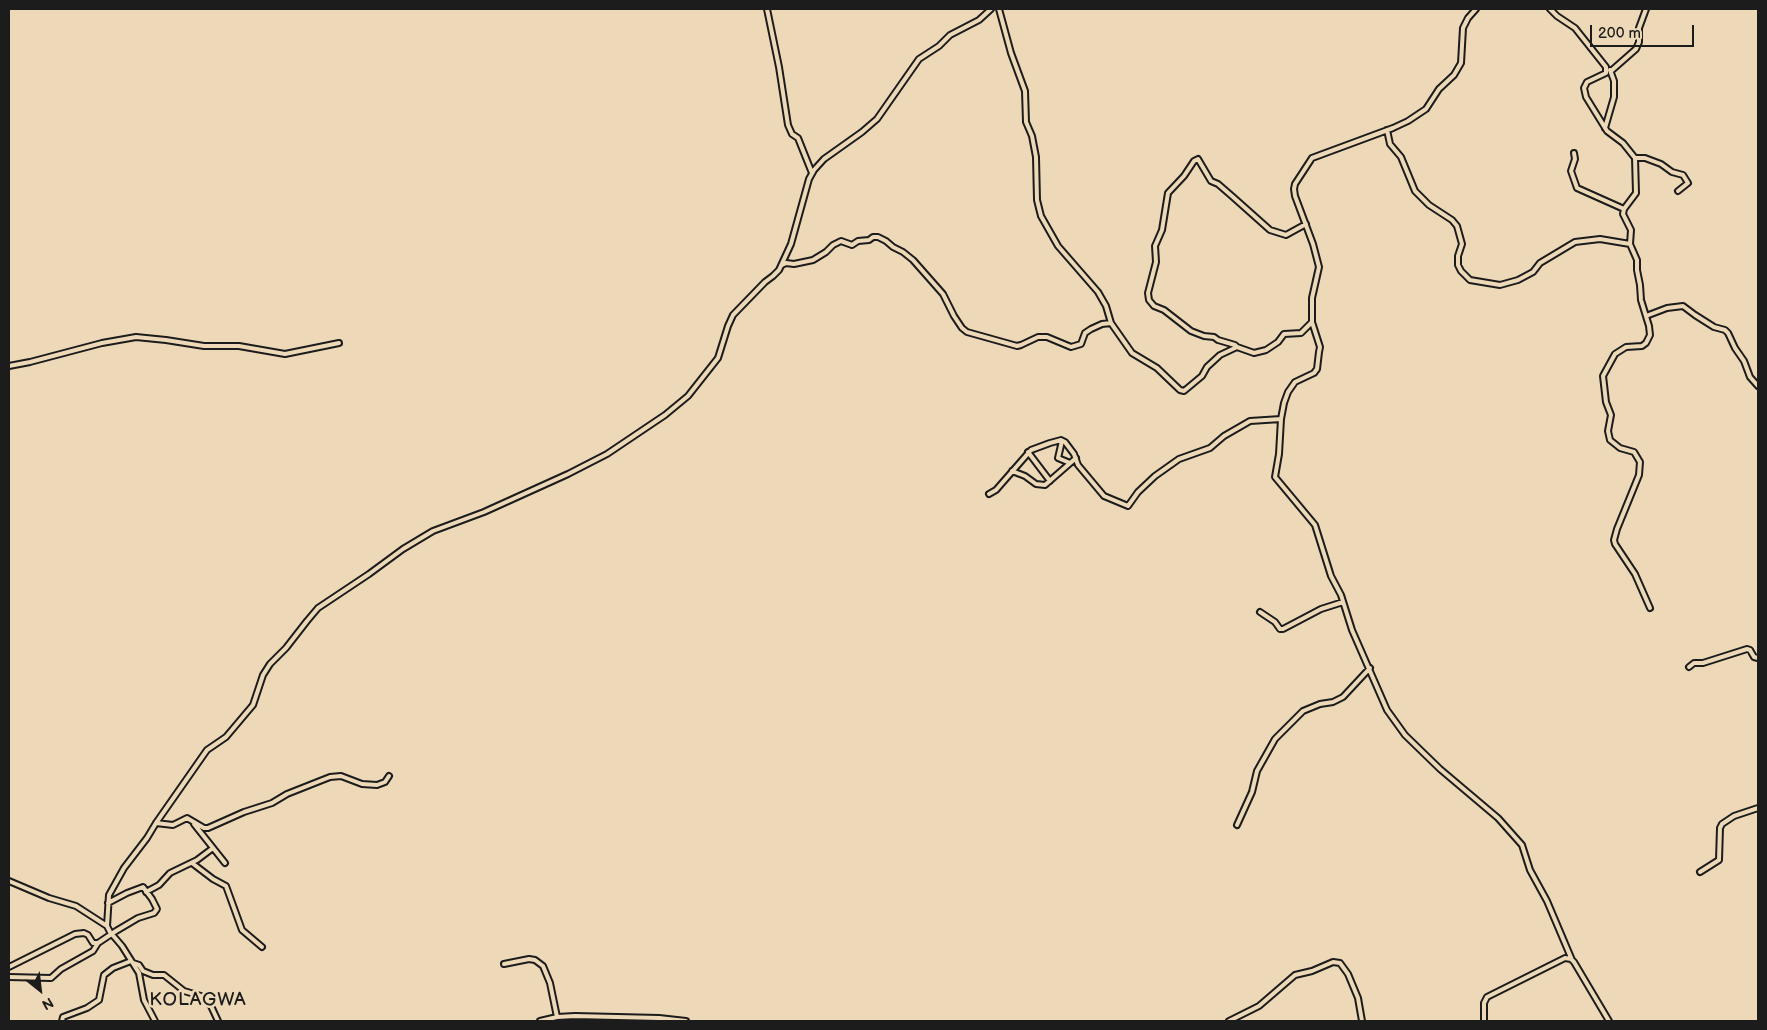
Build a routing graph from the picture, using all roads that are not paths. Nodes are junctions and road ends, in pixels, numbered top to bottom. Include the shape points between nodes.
1 (767, 9) edge
2 (991, 9) edge
3 (999, 9) edge
4 (1476, 9) edge
5 (1550, 9) edge
6 (1646, 9) edge
7 (1609, 70) junction
8 (1605, 128) junction
9 (1387, 130) junction
10 (1574, 153) dead end
11 (1635, 158) junction
12 (812, 173) junction
13 (1678, 191) dead end
14 (1624, 209) junction
15 (1306, 224) junction
16 (1630, 244) junction
17 (781, 266) junction
18 (1646, 316) junction
19 (1312, 322) junction
20 (1111, 323) junction
21 (339, 343) dead end
22 (1237, 347) junction
23 (9, 366) edge
24 (1758, 386) edge
25 (1281, 419) junction
26 (1062, 441) junction
27 (1028, 452) junction
28 (1076, 458) junction
29 (1070, 463) junction
30 (1012, 471) junction
31 (1050, 481) junction
32 (989, 494) dead end
33 (1343, 602) junction
34 (1650, 608) dead end
35 (1260, 612) dead end
36 (1758, 658) edge
37 (1689, 667) dead end
38 (1370, 668) junction
39 (389, 776) dead end
40 (1758, 808) edge
41 (190, 819) junction
42 (156, 823) junction
43 (1237, 825) dead end
44 (213, 848) junction
45 (192, 862) junction
46 (225, 863) dead end
47 (1700, 872) dead end
48 (9, 881) edge
49 (146, 892) junction
50 (108, 903) junction
51 (107, 926) junction
52 (112, 934) junction
53 (98, 943) junction
54 (262, 948) dead end
55 (1572, 960) junction
56 (132, 961) junction
57 (504, 964) dead end
58 (9, 967) edge
59 (9, 977) edge
60 (557, 1017) junction
61 (673, 1020) edge
62 (62, 1021) edge
63 (155, 1021) edge
64 (218, 1021) edge
65 (540, 1021) edge
66 (686, 1021) edge
67 (1229, 1021) edge
68 (1362, 1021) edge
69 (1484, 1021) edge
70 (1609, 1021) edge

1 - 12 street via 788,125 798,138
2 - 12 street via 919,59 871,125 827,157
3 - 20 street via 1025,91 1026,122 1036,157 1038,206 1055,242 1098,292
4 - 9 street via 1463,28 1461,63 1454,75 1422,112
5 - 7 street via 1575,28
6 - 7 street via 1636,49
7 - 8 street via 1614,81 1614,96
7 - 8 street via 1587,82 1584,88
8 - 11 street via 1623,142
9 - 15 street via 1309,161 1294,189
9 - 16 street via 1390,144 1401,157 1415,191 1457,226 1462,244 1458,266 1470,280 1500,285 1518,280 1576,242 1600,239
10 - 14 street via 1571,171 1577,188
11 - 13 street via 1646,158 1683,175 1688,183
11 - 14 street via 1636,193
12 - 17 street
14 - 16 street via 1623,214 1631,230
15 - 19 street via 1319,266 1312,291
15 - 22 street via 1286,235 1270,230 1211,181 1197,159 1168,193 1162,230 1155,246 1156,262 1149,300 1191,331
16 - 18 street via 1637,260
17 - 20 street via 813,260 841,241 853,244 858,240 878,237 913,260 943,294 952,314 970,334 1017,346 1038,337 1047,337 1071,347 1081,344 1091,329
17 - 42 street via 733,315 718,358 688,396 665,415 568,474 423,536 318,608 266,670 253,705 226,737 209,748
18 - 24 street via 1683,306 1724,330
18 - 34 street via 1650,335 1646,343 1620,350 1602,376 1611,415 1608,437 1615,445 1634,452 1640,462 1639,476 1614,540
19 - 22 street via 1300,333 1283,335 1268,350 1254,353
19 - 25 street via 1320,347 1318,369 1292,386
20 - 22 street via 1132,352 1183,391 1202,376 1220,354
21 - 23 street via 286,354 239,346 204,346 136,337
25 - 28 street via 1250,421 1210,448 1179,459 1154,476 1128,506 1104,496
25 - 33 street via 1275,477 1314,525
26 - 27 street
26 - 28 street
26 - 29 street via 1058,458
27 - 30 street
27 - 31 street
28 - 29 street
29 - 31 street
30 - 31 street via 1036,484 1045,485
30 - 32 street
33 - 35 street via 1321,609 1283,629
33 - 38 street
36 - 37 street via 1746,649
38 - 43 street via 1343,697 1303,711 1275,739 1257,771 1252,792
38 - 55 street via 1387,710 1402,731 1440,769 1498,818 1522,845 1530,870
39 - 41 street via 385,782 376,785 362,784 341,776 330,777 208,828
40 - 47 street via 1722,824 1719,860
41 - 42 street via 184,818 173,825
41 - 44 street
42 - 50 street via 120,873
44 - 45 street
44 - 46 street
45 - 49 street via 170,873 159,885
45 - 54 street via 226,886 242,930
48 - 51 street via 76,906
49 - 50 street via 143,887 138,888
49 - 52 street via 156,911
50 - 51 street
51 - 52 street
52 - 53 street
52 - 56 street
53 - 58 street via 84,934 75,934
53 - 59 street via 93,951 51,978
55 - 69 street via 1565,958 1487,997
55 - 70 street
56 - 62 street via 104,975 99,1000 66,1015
56 - 63 street via 139,973 144,1000
56 - 64 street via 143,971 164,975 184,991 201,996
57 - 60 street via 529,958 543,966
60 - 61 street
60 - 65 street
61 - 66 street
67 - 68 street via 1259,1006 1294,975 1333,962 1340,963 1348,974 1358,998

